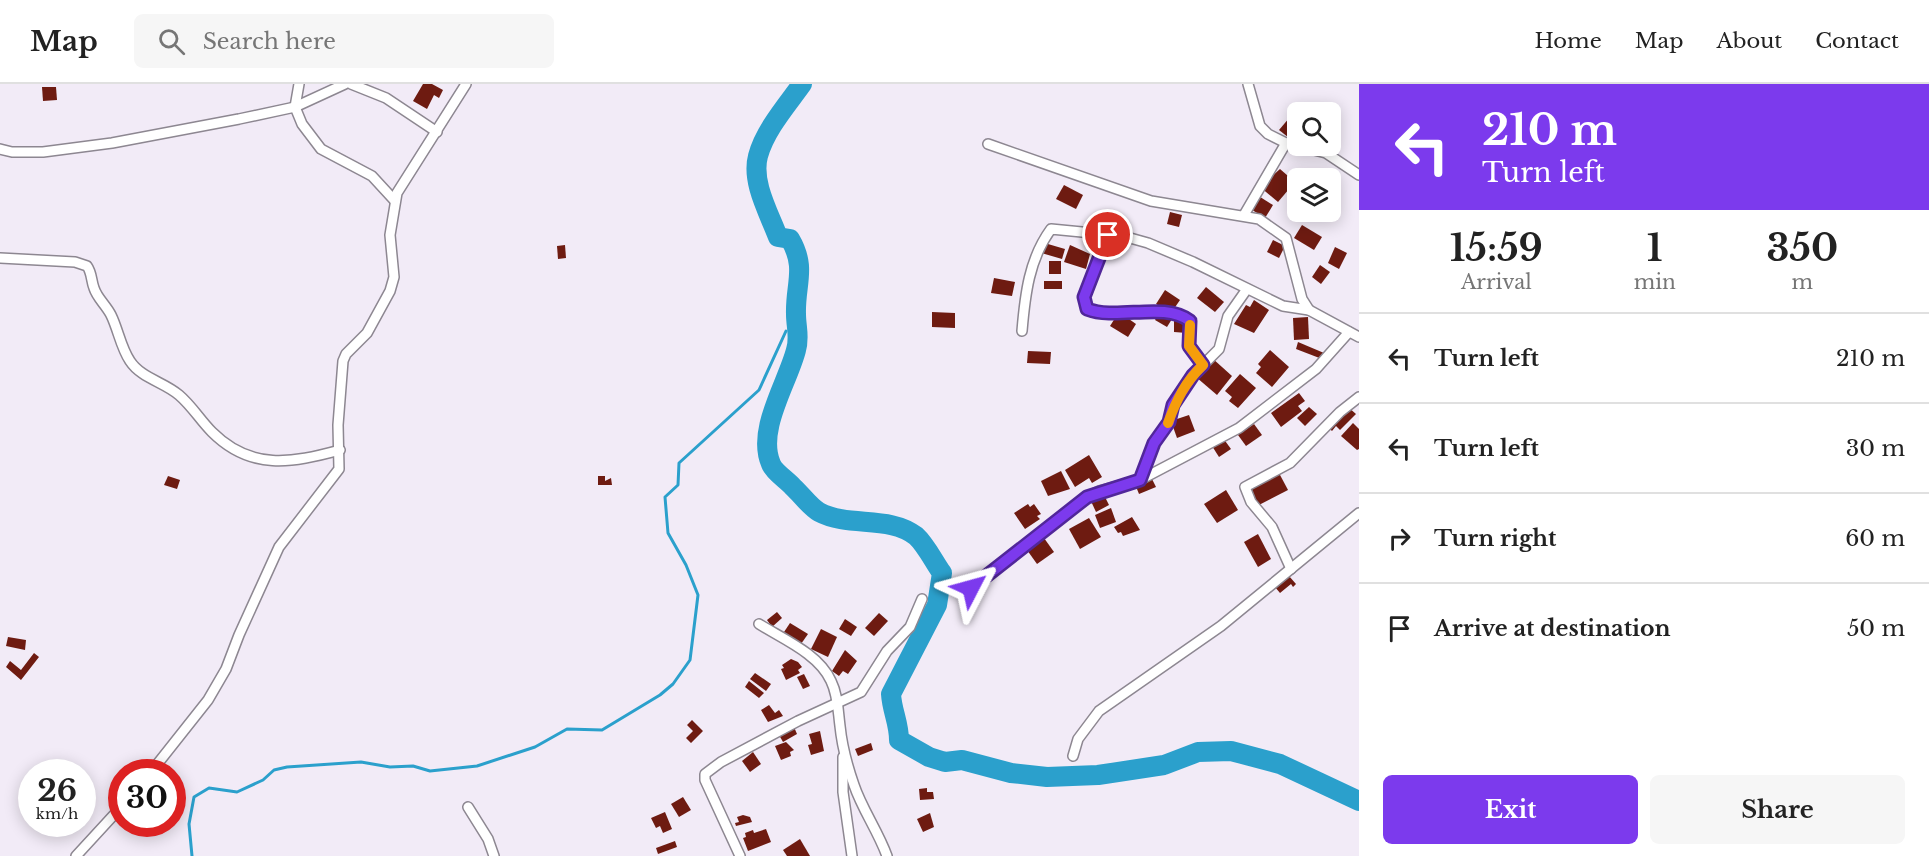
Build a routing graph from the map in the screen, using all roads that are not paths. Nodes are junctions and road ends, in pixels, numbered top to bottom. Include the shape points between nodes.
1 (299, 84) edge
2 (345, 84) edge
3 (351, 84) edge
4 (465, 84) edge
5 (1248, 84) edge
6 (295, 107) junction
7 (437, 132) junction
8 (1286, 143) junction
9 (988, 144) dead end
10 (0, 149) edge
11 (1359, 175) edge
12 (395, 201) junction
13 (1244, 215) junction
14 (1108, 235) junction
15 (0, 258) edge
16 (1247, 289) junction
17 (1309, 310) junction
18 (1022, 332) dead end
19 (1349, 332) junction
20 (1359, 337) edge
21 (1203, 365) junction
22 (1359, 397) edge
23 (340, 450) junction
24 (1140, 480) junction
25 (1359, 513) edge
26 (1291, 568) junction
27 (971, 588) dead end
28 (922, 599) dead end
29 (759, 624) dead end
30 (837, 703) junction
31 (843, 750) junction
32 (1073, 756) dead end
33 (161, 759) edge
34 (468, 807) dead end
35 (108, 821) edge
36 (76, 856) edge
37 (494, 856) edge
38 (740, 856) edge
39 (852, 856) edge
40 (887, 856) edge

1 - 6 street
2 - 6 street
3 - 7 street via 386,98
4 - 7 street
5 - 8 street via 1260,126
6 - 10 street via 112,143 43,152
6 - 12 street via 321,149 372,176
7 - 12 street
8 - 11 street via 1326,153
8 - 13 street
9 - 13 street via 1151,201
12 - 23 street via 390,234 394,277 390,291 367,333 343,361
13 - 17 street via 1259,219 1286,238 1302,299
14 - 16 street via 1148,243
14 - 18 street via 1051,229 1033,261
14 - 21 street via 1084,297 1087,309 1130,314 1161,310 1186,318 1190,321 1189,346
15 - 23 street via 87,266 130,361 142,374 182,397 210,431 232,447 274,463
16 - 17 street via 1283,306
16 - 21 street via 1228,316 1223,344
17 - 19 street
19 - 20 street
19 - 24 street via 1316,369 1256,417
21 - 24 street via 1173,405 1169,422 1154,443
22 - 26 street via 1340,411 1290,463 1245,487 1251,502 1272,527
23 - 33 street via 339,469 279,547 226,669 208,700
24 - 27 street via 1087,497
25 - 26 street
26 - 32 street via 1221,626 1100,711 1078,739
28 - 30 street via 910,627 887,651 868,684 853,697
29 - 30 street via 803,651 824,670 836,692
30 - 31 street
30 - 38 street via 782,729 705,774
31 - 39 street via 843,792
31 - 40 street via 854,787
34 - 37 street
35 - 36 street

